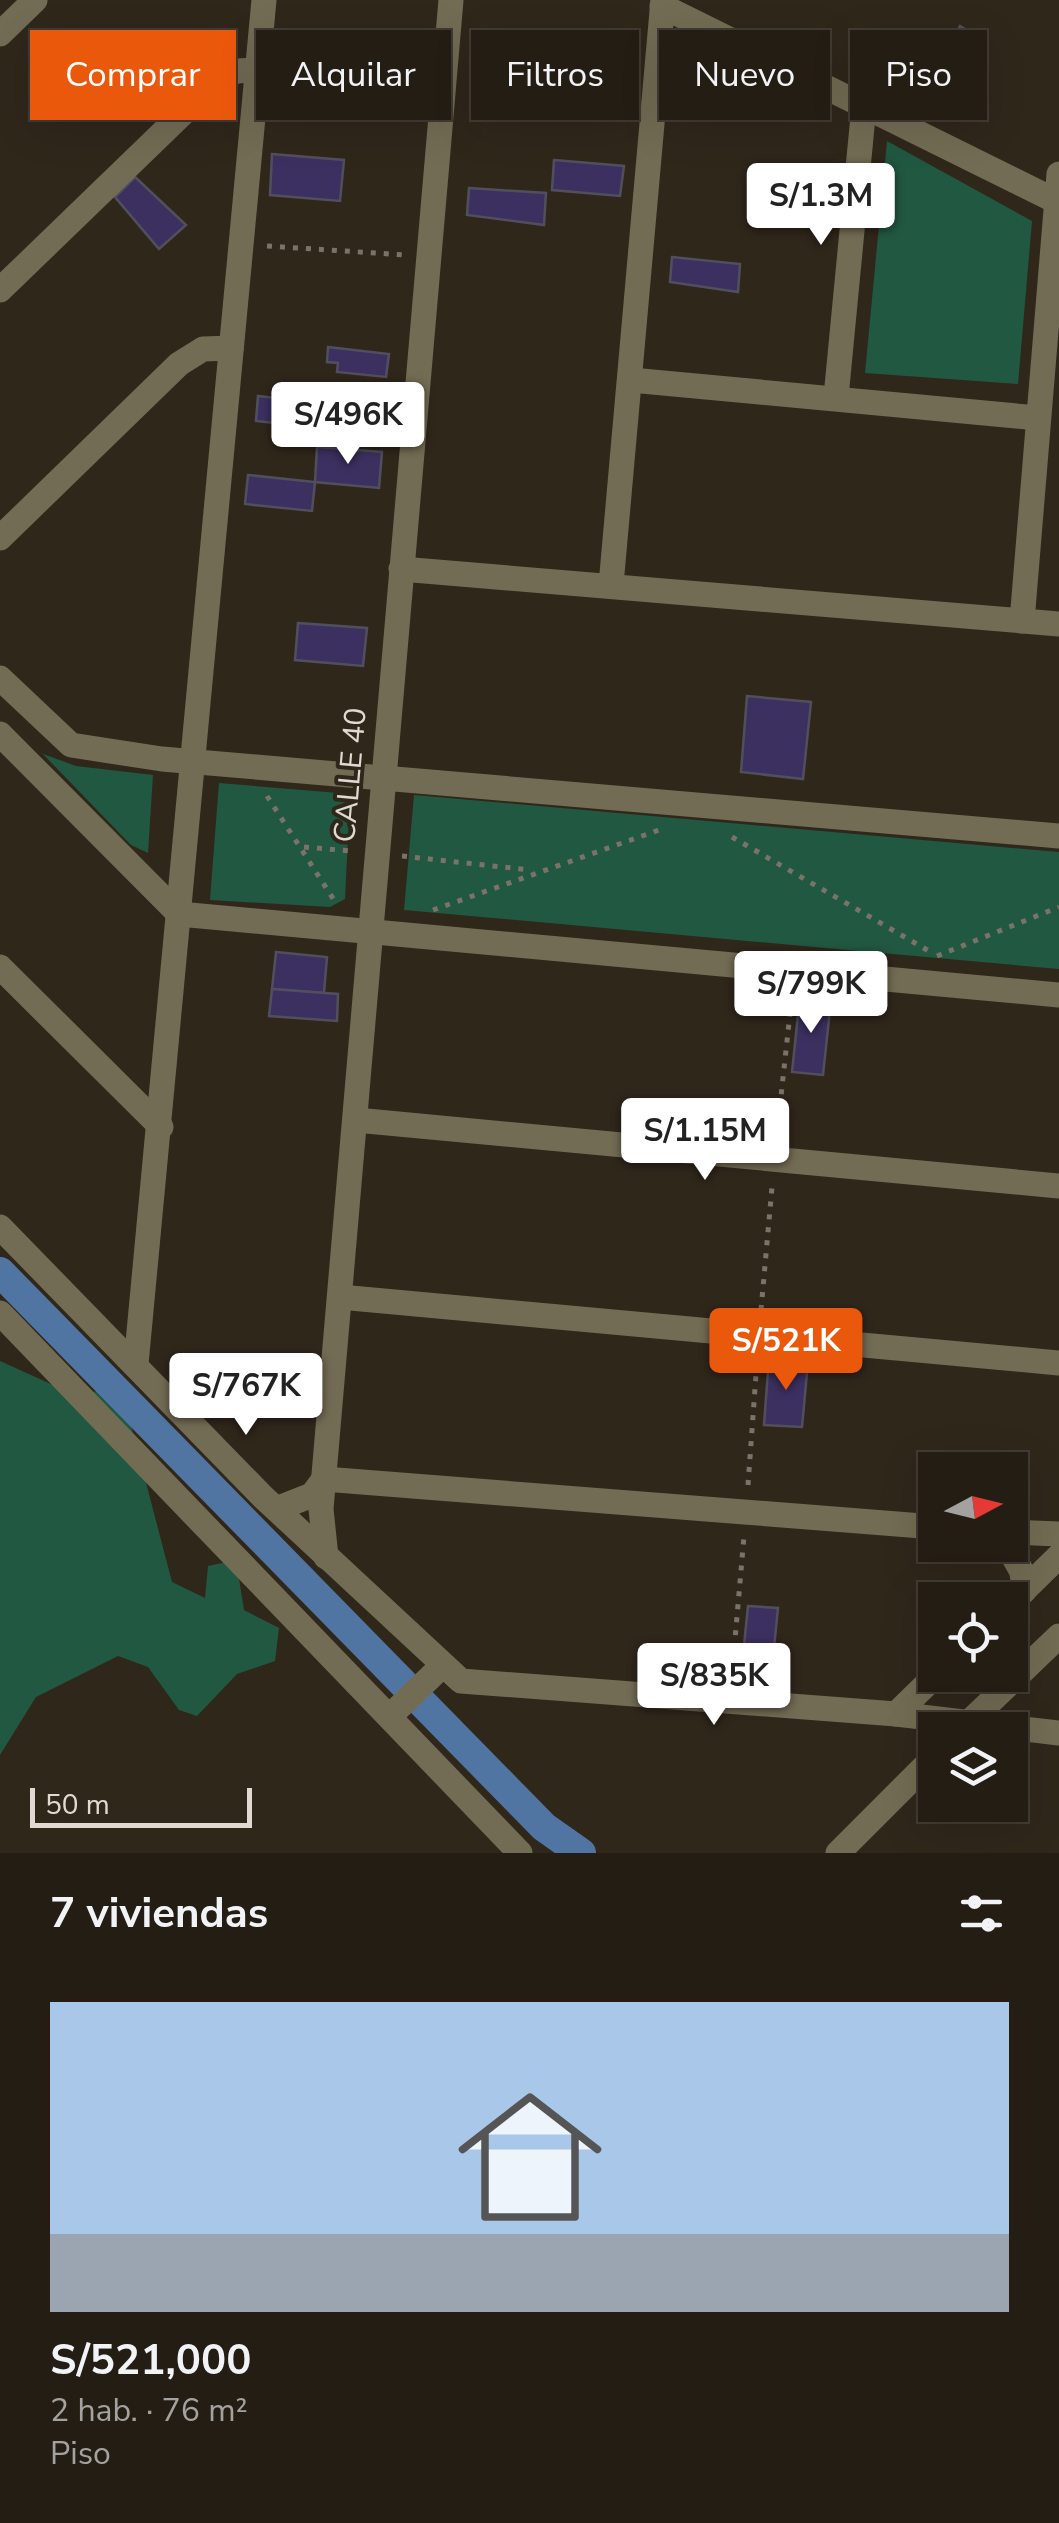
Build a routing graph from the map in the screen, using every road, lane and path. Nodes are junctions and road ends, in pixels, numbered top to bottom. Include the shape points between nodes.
1 (35, 0) edge
2 (264, 0) edge
3 (452, 0) edge
4 (662, 3) edge
5 (261, 30) edge
6 (0, 34) edge
7 (256, 70) edge
8 (256, 95) edge
9 (850, 99) edge
10 (863, 120) edge
11 (892, 120) edge
12 (1059, 174) edge
13 (1056, 202) junction
14 (244, 244) junction
15 (431, 258) junction
16 (0, 290) edge
17 (232, 348) junction
18 (631, 380) junction
19 (836, 398) junction
20 (1038, 418) junction
21 (0, 538) edge
22 (402, 569) junction
23 (611, 585) junction
24 (1022, 622) junction
25 (1059, 624) edge
26 (0, 678) edge
27 (0, 734) edge
28 (193, 761) junction
29 (382, 777) junction
30 (258, 783) dead end
31 (672, 826) dead end
32 (721, 831) dead end
33 (1059, 836) edge
34 (304, 847) junction
35 (376, 854) junction
36 (533, 871) junction
37 (1059, 909) edge
38 (341, 911) dead end
39 (424, 913) dead end
40 (179, 914) junction
41 (368, 932) junction
42 (937, 956) junction
43 (0, 967) edge
44 (936, 967) dead end
45 (792, 993) dead end
46 (1059, 995) edge
47 (356, 1120) junction
48 (161, 1127) junction
49 (776, 1141) dead end
50 (772, 1182) dead end
51 (1059, 1186) edge
52 (0, 1227) edge
53 (340, 1297) junction
54 (0, 1313) edge
55 (759, 1337) junction
56 (1059, 1363) edge
57 (136, 1364) junction
58 (324, 1479) junction
59 (279, 1508) junction
60 (746, 1514) junction
61 (918, 1526) edge
62 (1028, 1533) edge
63 (1059, 1534) edge
64 (1059, 1556) edge
65 (326, 1557) junction
66 (1028, 1586) edge
67 (1059, 1636) edge
68 (417, 1691) junction
69 (919, 1692) edge
70 (730, 1702) junction
71 (980, 1712) edge
72 (896, 1714) junction
73 (918, 1717) edge
74 (1028, 1730) edge
75 (1059, 1733) edge
76 (918, 1773) edge
77 (520, 1853) edge
78 (838, 1853) edge

1 - 6 street
2 - 5 street
3 - 15 street, CALLE 40
4 - 9 street
4 - 18 street
7 - 16 street via 210,86
8 - 14 street
10 - 19 street
11 - 13 street
12 - 13 street
13 - 20 street
14 - 15 path
14 - 17 street
15 - 22 street, CALLE 40
17 - 21 street via 202,350 178,364
17 - 28 street
18 - 19 street
18 - 23 street
19 - 20 street
20 - 24 street
22 - 23 street
22 - 29 street, CALLE 40
23 - 24 street
24 - 25 street
26 - 28 street via 71,745
27 - 40 street
28 - 29 street
28 - 40 street
29 - 33 street
29 - 35 street, CALLE 40
30 - 34 path
31 - 36 path
32 - 42 path
34 - 35 path
34 - 38 path
35 - 36 path
35 - 41 street, CALLE 40
36 - 39 path
37 - 42 path
40 - 41 street
40 - 48 street
41 - 46 street
41 - 47 street, CALLE 40
42 - 44 path
43 - 48 street
45 - 49 path
47 - 51 street
47 - 53 street, CALLE 40
48 - 57 street
50 - 55 path
52 - 57 street
53 - 55 street
53 - 58 street, CALLE 40
54 - 68 street
55 - 56 street
55 - 60 path
57 - 59 street
58 - 59 street via 312,1495
58 - 60 street
58 - 65 street, CALLE 40
59 - 65 street
60 - 61 street
60 - 70 path
62 - 63 street
64 - 66 street
65 - 68 street
67 - 71 street
68 - 70 street via 461,1682
68 - 77 street
69 - 72 street
70 - 72 street
72 - 73 street
74 - 75 street
76 - 78 street

